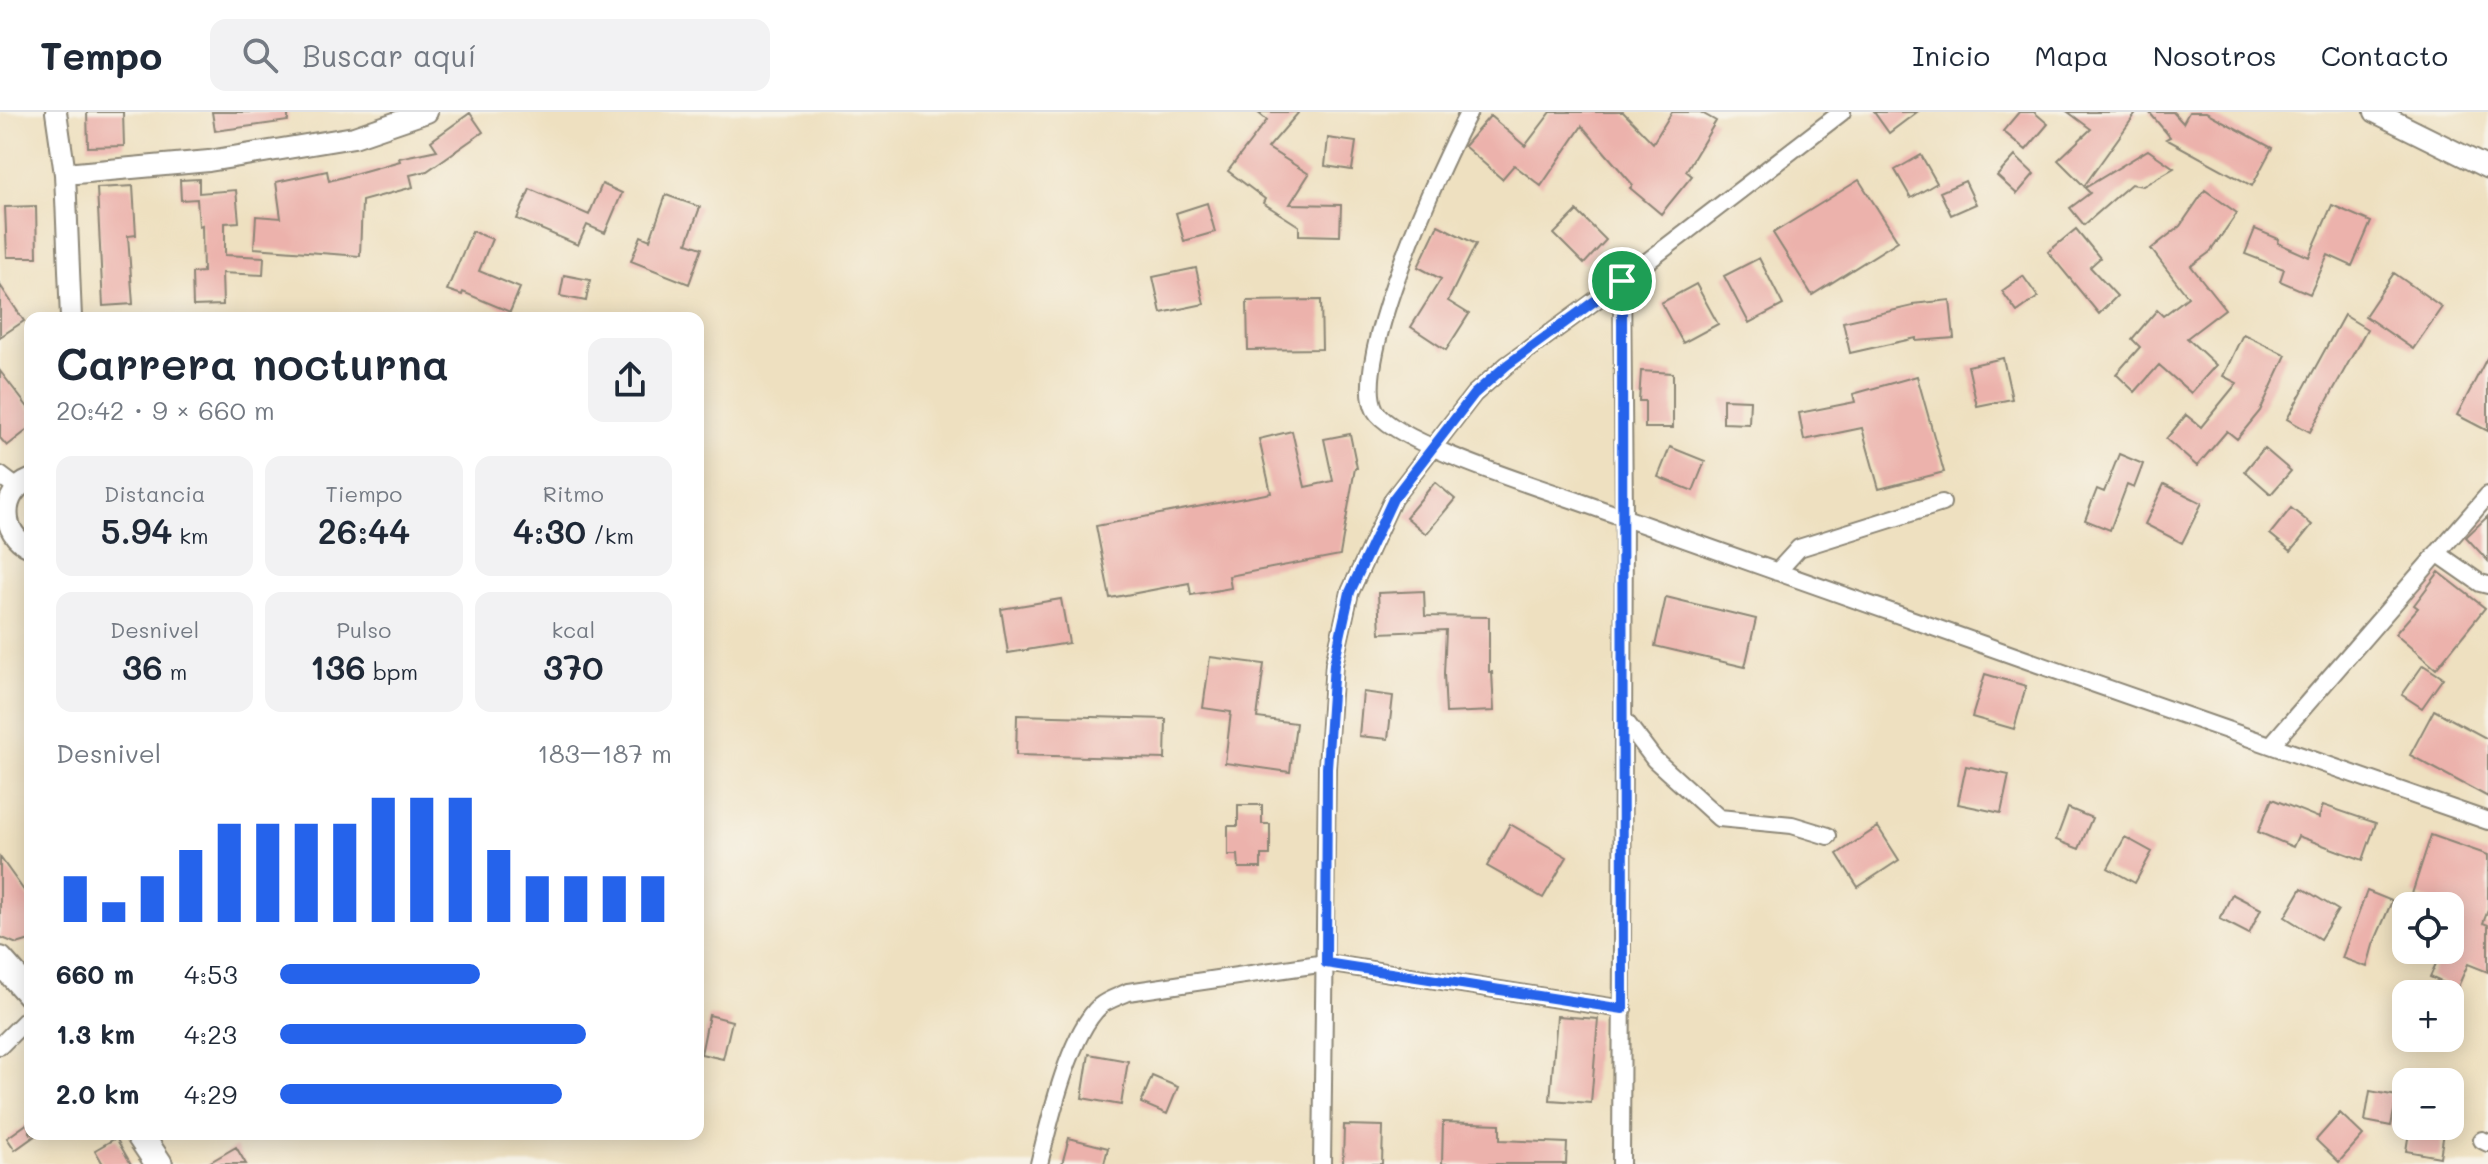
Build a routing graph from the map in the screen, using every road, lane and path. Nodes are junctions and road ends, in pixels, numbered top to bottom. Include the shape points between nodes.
1 (56, 112) edge
2 (427, 112) edge
3 (1469, 112) edge
4 (1842, 112) edge
5 (2375, 112) edge
6 (2488, 168) edge
7 (65, 174) junction
8 (1622, 281) junction
9 (71, 312) edge
10 (1431, 448) junction
11 (2488, 495) edge
12 (8, 496) edge
13 (1942, 503) dead end
14 (1624, 518) junction
15 (23, 542) edge
16 (2437, 553) junction
17 (1777, 572) junction
18 (2488, 585) edge
19 (1623, 718) junction
20 (2271, 745) junction
21 (2488, 821) edge
22 (1828, 836) dead end
23 (1326, 963) junction
24 (1623, 1009) junction
25 (24, 1022) edge
26 (0, 1046) edge
27 (143, 1140) edge
28 (159, 1164) edge
29 (1039, 1164) edge
30 (1322, 1164) edge
31 (1621, 1164) edge

1 - 7 street
2 - 7 street via 354,137 209,161
3 - 10 street via 1400,266 1372,364 1370,399 1378,416
4 - 8 street
5 - 6 street
7 - 9 street
8 - 10 street via 1496,374
8 - 14 street
10 - 14 street
10 - 23 street via 1393,499 1350,592 1334,664 1327,768
11 - 16 street
12 - 15 street via 9,531
13 - 17 street via 1799,548
14 - 17 street
14 - 19 street
16 - 18 street
16 - 20 street
17 - 20 street
19 - 22 street via 1654,759 1719,818 1792,825
19 - 24 street
20 - 21 street
23 - 24 street
23 - 29 street via 1128,992 1101,1005 1085,1025 1055,1096
23 - 30 street
24 - 31 street
25 - 26 street
27 - 28 main road

